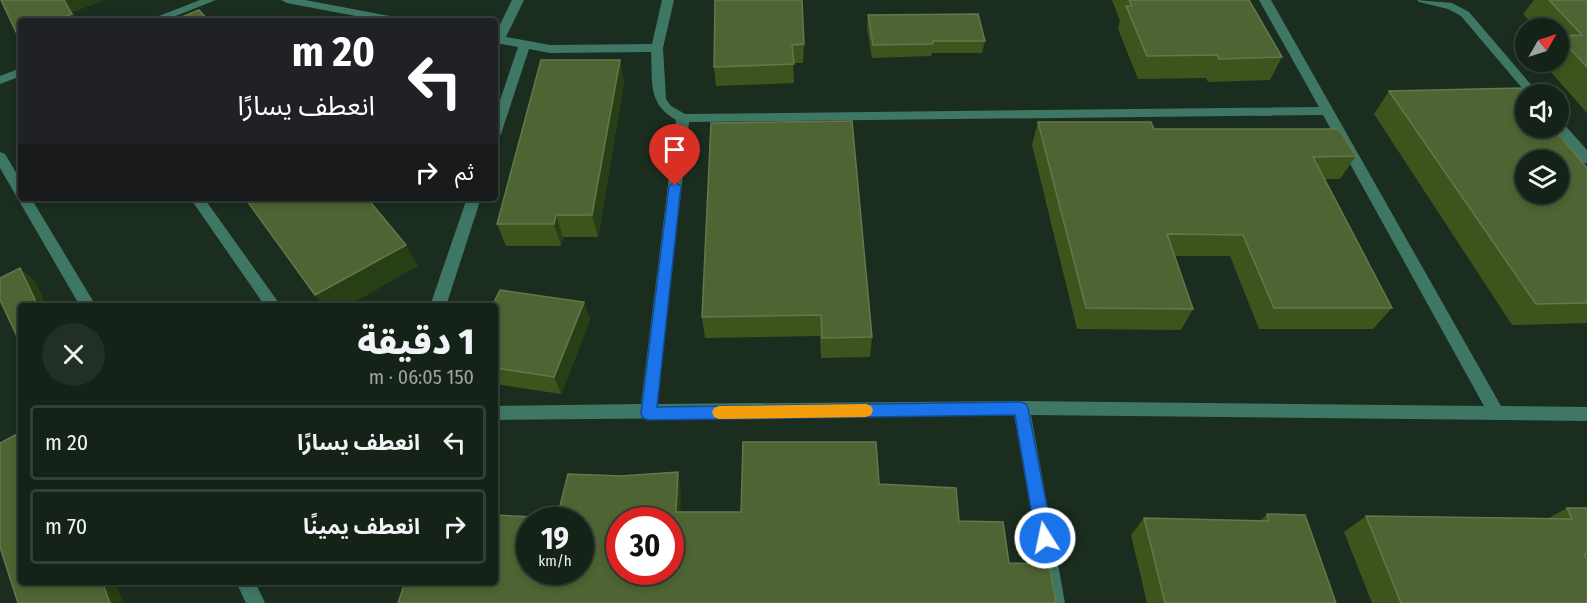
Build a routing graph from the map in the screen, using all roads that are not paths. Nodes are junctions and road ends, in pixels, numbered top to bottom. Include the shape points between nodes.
1 (210, 0) edge
2 (287, 0) edge
3 (518, 0) edge
4 (668, 0) edge
5 (1265, 0) edge
6 (1423, 0) edge
7 (160, 18) edge
8 (384, 18) edge
9 (498, 37) edge
10 (498, 39) edge
11 (524, 45) junction
12 (657, 48) junction
13 (18, 73) edge
14 (0, 80) edge
15 (1524, 84) edge
16 (1328, 111) junction
17 (683, 118) junction
18 (498, 125) edge
19 (1569, 138) edge
20 (0, 157) edge
21 (1587, 159) edge
22 (18, 187) edge
23 (26, 201) edge
24 (198, 201) edge
25 (473, 201) edge
26 (86, 303) edge
27 (271, 303) edge
28 (439, 303) edge
29 (1021, 408) junction
30 (498, 413) edge
31 (648, 413) junction
32 (1497, 414) junction
33 (1587, 414) edge
34 (247, 585) edge
35 (256, 603) edge
36 (1056, 603) edge

1 - 7 street
2 - 8 street
3 - 9 street
4 - 12 street
5 - 16 street
6 - 15 street via 1452,6 1465,14
10 - 11 street
11 - 12 street via 550,49
11 - 18 street
12 - 17 street via 660,99 667,109
13 - 14 street
16 - 17 street
16 - 32 street
17 - 31 street
19 - 21 street
20 - 22 street
23 - 26 street
24 - 27 street
25 - 28 street
29 - 31 street
29 - 32 street
29 - 36 street
30 - 31 street
32 - 33 street
34 - 35 street

